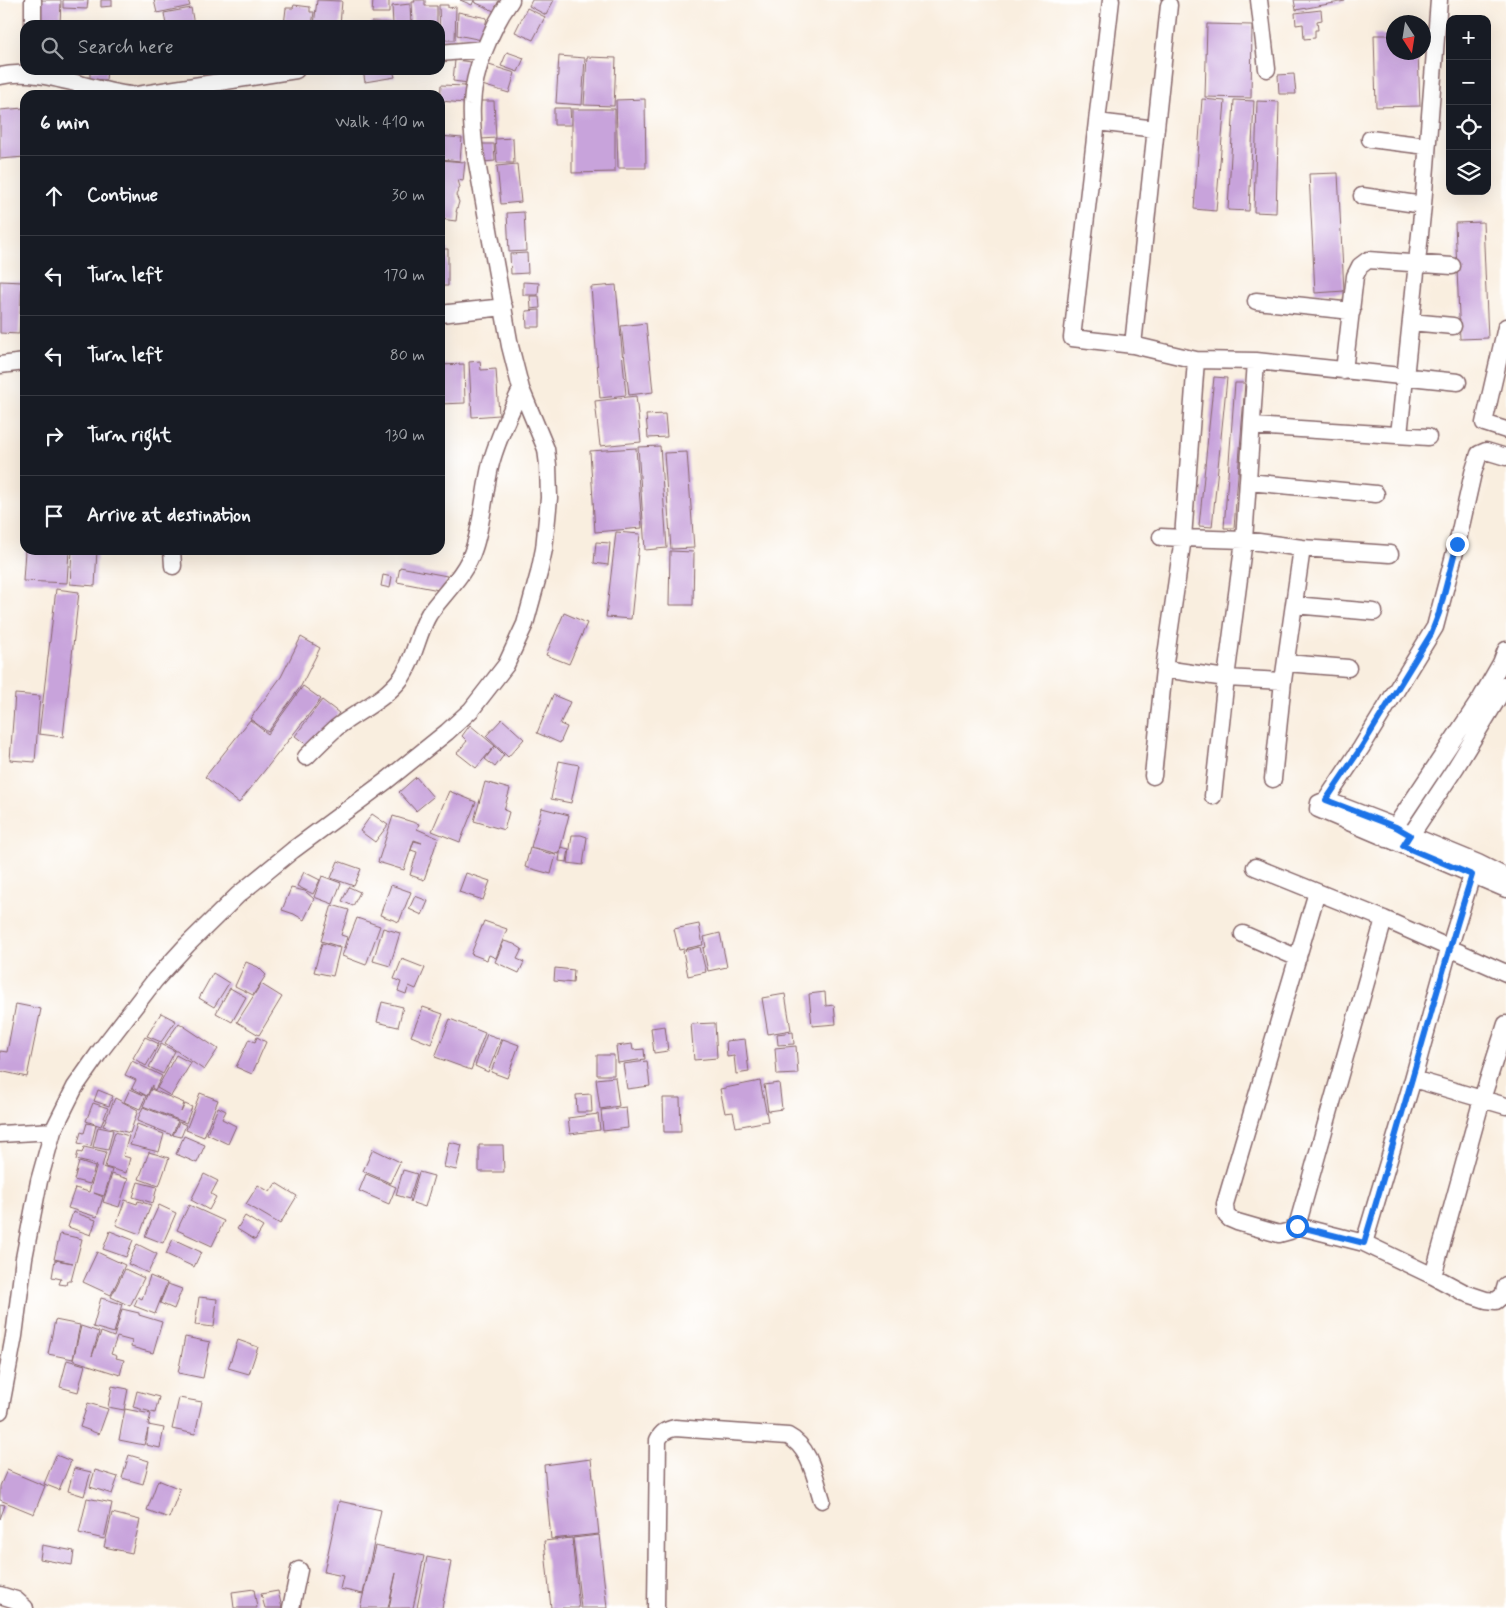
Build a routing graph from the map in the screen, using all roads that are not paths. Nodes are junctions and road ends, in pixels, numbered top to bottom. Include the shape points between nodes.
1 (33, 0) edge
2 (510, 0) edge
3 (1111, 0) edge
4 (1440, 0) edge
5 (1260, 4) edge
6 (1169, 5) dead end
7 (33, 20) edge
8 (485, 49) junction
9 (445, 53) edge
10 (1267, 69) dead end
11 (20, 72) edge
12 (44, 75) edge
13 (264, 75) edge
14 (0, 76) edge
15 (102, 90) edge
16 (169, 90) edge
17 (1097, 122) junction
18 (1156, 130) junction
19 (1370, 139) dead end
20 (1427, 146) junction
21 (1362, 196) dead end
22 (1423, 205) junction
23 (1417, 263) junction
24 (1452, 266) dead end
25 (1256, 301) dead end
26 (504, 307) junction
27 (1352, 311) junction
28 (445, 313) edge
29 (1411, 322) junction
30 (1454, 326) dead end
31 (1506, 326) edge
32 (1133, 345) junction
33 (1196, 360) junction
34 (1256, 361) junction
35 (20, 362) edge
36 (0, 364) edge
37 (1344, 371) junction
38 (1406, 378) junction
39 (1458, 382) dead end
40 (524, 396) junction
41 (1252, 426) junction
42 (1506, 430) edge
43 (1399, 435) junction
44 (1428, 437) dead end
45 (1506, 457) edge
46 (1248, 482) junction
47 (1376, 494) dead end
48 (1161, 537) dead end
49 (1183, 538) junction
50 (1244, 540) junction
51 (1302, 548) junction
52 (1390, 554) dead end
53 (1294, 605) junction
54 (1374, 612) dead end
55 (1506, 650) edge
56 (1286, 663) junction
57 (1348, 668) dead end
58 (1164, 669) junction
59 (1226, 678) junction
60 (1283, 681) junction
61 (1506, 686) edge
62 (306, 757) dead end
63 (1153, 776) dead end
64 (1273, 779) dead end
65 (1213, 796) dead end
66 (1399, 837) junction
67 (1255, 867) dead end
68 (1475, 869) junction
69 (1506, 877) edge
70 (1506, 889) edge
71 (1317, 892) junction
72 (1384, 919) junction
73 (1243, 934) dead end
74 (1449, 948) junction
75 (1298, 958) junction
76 (1506, 973) edge
77 (1506, 1024) edge
78 (1413, 1080) junction
79 (1482, 1099) junction
80 (1506, 1106) edge
81 (47, 1132) junction
82 (0, 1134) edge
83 (1297, 1226) junction
84 (1364, 1243) junction
85 (1433, 1276) junction
86 (1506, 1285) edge
87 (0, 1411) edge
88 (822, 1500) dead end
89 (299, 1570) dead end
90 (0, 1595) edge
91 (25, 1608) edge
92 (291, 1608) edge
93 (656, 1608) edge

1 - 7 street
2 - 8 street
3 - 17 street
4 - 20 street
5 - 10 street
6 - 18 street
8 - 9 street
8 - 26 street via 475,80 472,128
11 - 14 street
12 - 15 street
13 - 16 street
17 - 18 street
17 - 32 street via 1072,338
18 - 32 street
19 - 20 street
20 - 22 street
21 - 22 street
22 - 23 street
23 - 24 street
23 - 27 street via 1368,260 1355,276
23 - 29 street
25 - 27 street
26 - 28 street
26 - 40 street via 510,346
27 - 37 street
29 - 30 street
29 - 38 street
31 - 42 street via 1484,423
32 - 33 street
33 - 34 street
33 - 49 street
34 - 37 street
34 - 41 street
35 - 36 street
37 - 38 street
38 - 39 street
38 - 43 street
40 - 62 street via 497,441 474,549 463,570 429,615 406,670 383,696 337,728
40 - 81 street via 546,449 549,498 539,573 525,624 506,665 471,710 447,732 272,867 187,945 155,980 101,1050
41 - 43 street
41 - 46 street
43 - 44 street
45 - 66 street via 1486,451 1479,454 1435,627 1361,748 1326,800 1319,803 1318,810
46 - 47 street
46 - 50 street
48 - 49 street
49 - 50 street
49 - 58 street
50 - 51 street
50 - 59 street
51 - 52 street
51 - 53 street
53 - 54 street
53 - 56 street
55 - 66 street
56 - 57 street
56 - 60 street
58 - 59 street
58 - 63 street
59 - 60 street
59 - 65 street
60 - 64 street
61 - 66 street via 1456,767
66 - 68 street
67 - 71 street
68 - 69 street
68 - 70 street
68 - 74 street
71 - 72 street
71 - 75 street
72 - 74 street
72 - 83 street
73 - 75 street
74 - 76 street
74 - 78 street
75 - 83 street via 1225,1204 1226,1215 1230,1219 1279,1234
77 - 79 street
78 - 79 street
78 - 84 street
79 - 80 street
79 - 85 street
81 - 82 street
81 - 87 street
83 - 84 street
84 - 85 street
85 - 86 street via 1486,1300 1496,1301 1503,1295
88 - 93 street via 804,1449 788,1436 666,1429 658,1440
89 - 92 street
90 - 91 street via 16,1600

